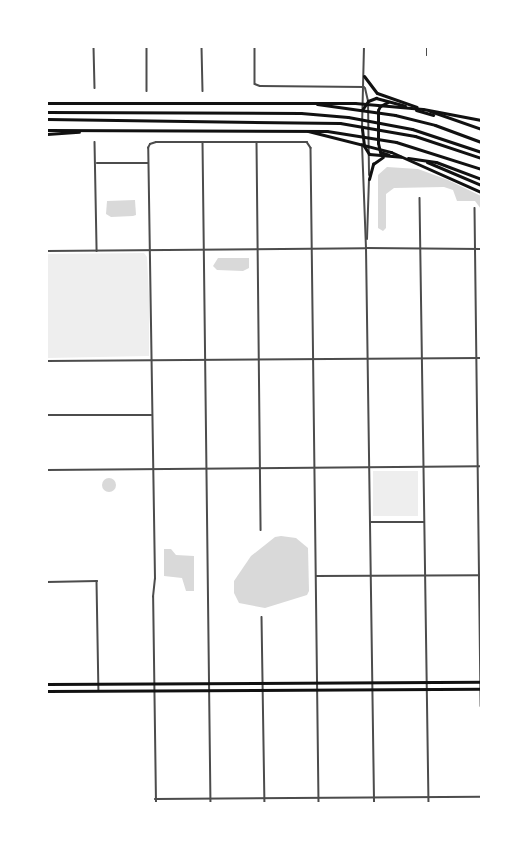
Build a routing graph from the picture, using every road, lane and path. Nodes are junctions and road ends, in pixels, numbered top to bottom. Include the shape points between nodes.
1 (94, 47) edge
2 (147, 47) edge
3 (202, 47) edge
4 (255, 47) edge
5 (364, 47) edge
6 (426, 47) edge
7 (426, 55) dead end
8 (364, 76) junction
9 (364, 86) junction
10 (95, 88) dead end
11 (147, 91) dead end
12 (202, 91) dead end
13 (368, 101) junction
14 (390, 102) junction
15 (47, 103) edge
16 (293, 103) junction
17 (362, 110) junction
18 (47, 112) edge
19 (445, 117) junction
20 (47, 119) edge
21 (481, 120) edge
22 (362, 128) junction
23 (481, 128) edge
24 (305, 129) junction
25 (47, 130) edge
26 (113, 130) junction
27 (47, 134) edge
28 (95, 142) dead end
29 (203, 142) junction
30 (257, 142) junction
31 (481, 142) edge
32 (481, 152) edge
33 (369, 154) junction
34 (383, 157) junction
35 (395, 157) junction
36 (481, 158) edge
37 (418, 159) junction
38 (96, 163) junction
39 (148, 163) junction
40 (481, 169) edge
41 (369, 179) junction
42 (481, 179) edge
43 (481, 185) edge
44 (481, 192) edge
45 (420, 198) dead end
46 (475, 208) dead end
47 (366, 248) junction
48 (258, 249) junction
49 (312, 249) junction
50 (421, 249) junction
51 (475, 249) junction
52 (481, 249) edge
53 (149, 250) junction
54 (204, 250) junction
55 (47, 251) edge
56 (97, 251) junction
57 (476, 358) junction
58 (481, 358) edge
59 (313, 359) junction
60 (368, 359) junction
61 (422, 359) junction
62 (151, 360) junction
63 (205, 360) junction
64 (259, 360) junction
65 (47, 361) edge
66 (47, 415) edge
67 (151, 415) junction
68 (477, 466) junction
69 (481, 466) edge
70 (368, 467) junction
71 (423, 467) junction
72 (206, 468) junction
73 (260, 468) junction
74 (314, 468) junction
75 (152, 469) junction
76 (47, 470) edge
77 (369, 522) junction
78 (424, 522) junction
79 (260, 530) dead end
80 (425, 575) junction
81 (480, 575) edge
82 (316, 576) junction
83 (370, 576) junction
84 (47, 582) edge
85 (262, 617) dead end
86 (481, 682) edge
87 (372, 683) junction
88 (426, 683) junction
89 (47, 684) edge
90 (99, 684) junction
91 (154, 684) junction
92 (209, 684) junction
93 (264, 684) junction
94 (318, 684) junction
95 (426, 689) junction
96 (481, 689) edge
97 (264, 690) junction
98 (318, 690) junction
99 (372, 690) junction
100 (47, 691) edge
101 (99, 691) junction
102 (154, 691) junction
103 (209, 691) junction
104 (481, 706) edge
105 (374, 797) junction
106 (428, 797) junction
107 (481, 797) edge
108 (265, 798) junction
109 (319, 798) junction
110 (156, 799) junction
111 (211, 799) junction
112 (156, 803) edge
113 (211, 803) edge
114 (266, 803) edge
115 (319, 803) edge
116 (374, 803) edge
117 (429, 803) edge

1 - 10 street
2 - 11 street
3 - 12 street
4 - 9 street via 255,84 266,87
5 - 8 street
6 - 7 lane
8 - 9 street
8 - 19 highway via 377,93
9 - 13 street
9 - 17 street
13 - 14 highway via 376,98
13 - 17 highway
13 - 33 street
14 - 19 highway
14 - 35 highway via 380,106 378,110 378,144 381,154
15 - 16 highway
16 - 21 highway via 355,103 450,113
16 - 31 highway via 355,108 395,115 435,125
17 - 22 street
18 - 32 highway via 301,113 395,125 434,135
19 - 23 highway
20 - 36 highway via 309,121 355,124 395,132
22 - 33 highway via 364,146
22 - 47 street
24 - 26 highway
24 - 40 highway via 355,134 396,142
24 - 44 highway via 392,152
25 - 26 highway
26 - 27 highway
28 - 38 street
29 - 30 street
29 - 39 street via 149,145
29 - 54 street
30 - 48 street
30 - 49 street via 307,142 311,148
33 - 34 highway
33 - 41 street
34 - 35 highway
34 - 41 highway via 373,164
35 - 37 highway
37 - 42 highway via 452,167
37 - 43 highway
38 - 39 street
38 - 56 street
39 - 53 street
41 - 47 street
45 - 50 street
46 - 51 street
47 - 49 street
47 - 50 street
47 - 60 street
48 - 49 street
48 - 54 street
48 - 64 street
49 - 59 street
50 - 51 street
50 - 61 street
51 - 52 street
51 - 57 street
53 - 54 street
53 - 56 street
53 - 62 street
54 - 63 street
55 - 56 street
57 - 58 street
57 - 61 street
57 - 68 street
59 - 60 street
59 - 64 street
59 - 74 street
60 - 61 street
60 - 70 street
61 - 71 street
62 - 63 street
62 - 65 street
62 - 67 street
63 - 64 street
63 - 72 street
64 - 73 street
66 - 67 street
67 - 75 street
68 - 69 street
68 - 71 street
68 - 81 street
70 - 71 street
70 - 74 street
70 - 77 street
71 - 78 street
72 - 73 street
72 - 75 street
72 - 92 street
73 - 74 street
73 - 79 street
74 - 82 street
75 - 76 street
75 - 91 street
77 - 78 street
77 - 83 street
78 - 80 street
80 - 81 street
80 - 83 street
80 - 88 street
81 - 86 street
82 - 83 street
82 - 94 street
83 - 87 street
84 - 90 street via 97,581
85 - 93 street
86 - 88 main road
86 - 96 street
87 - 88 main road
87 - 94 main road
87 - 99 street
88 - 95 street
89 - 90 main road
90 - 91 main road
90 - 101 street
91 - 92 main road
91 - 102 street
92 - 93 main road
92 - 103 street
93 - 94 main road
93 - 97 street
94 - 98 street
95 - 96 main road
95 - 99 main road
95 - 106 street
96 - 104 street
97 - 98 main road
97 - 103 main road
97 - 108 street
98 - 99 main road
98 - 109 street
99 - 105 street
100 - 101 main road
101 - 102 main road
102 - 103 main road
102 - 110 street
103 - 111 street
105 - 106 street
105 - 109 street
105 - 116 street
106 - 107 street
106 - 117 street
108 - 109 street
108 - 111 street
108 - 114 street
109 - 115 street
110 - 111 street
110 - 112 street
111 - 113 street

